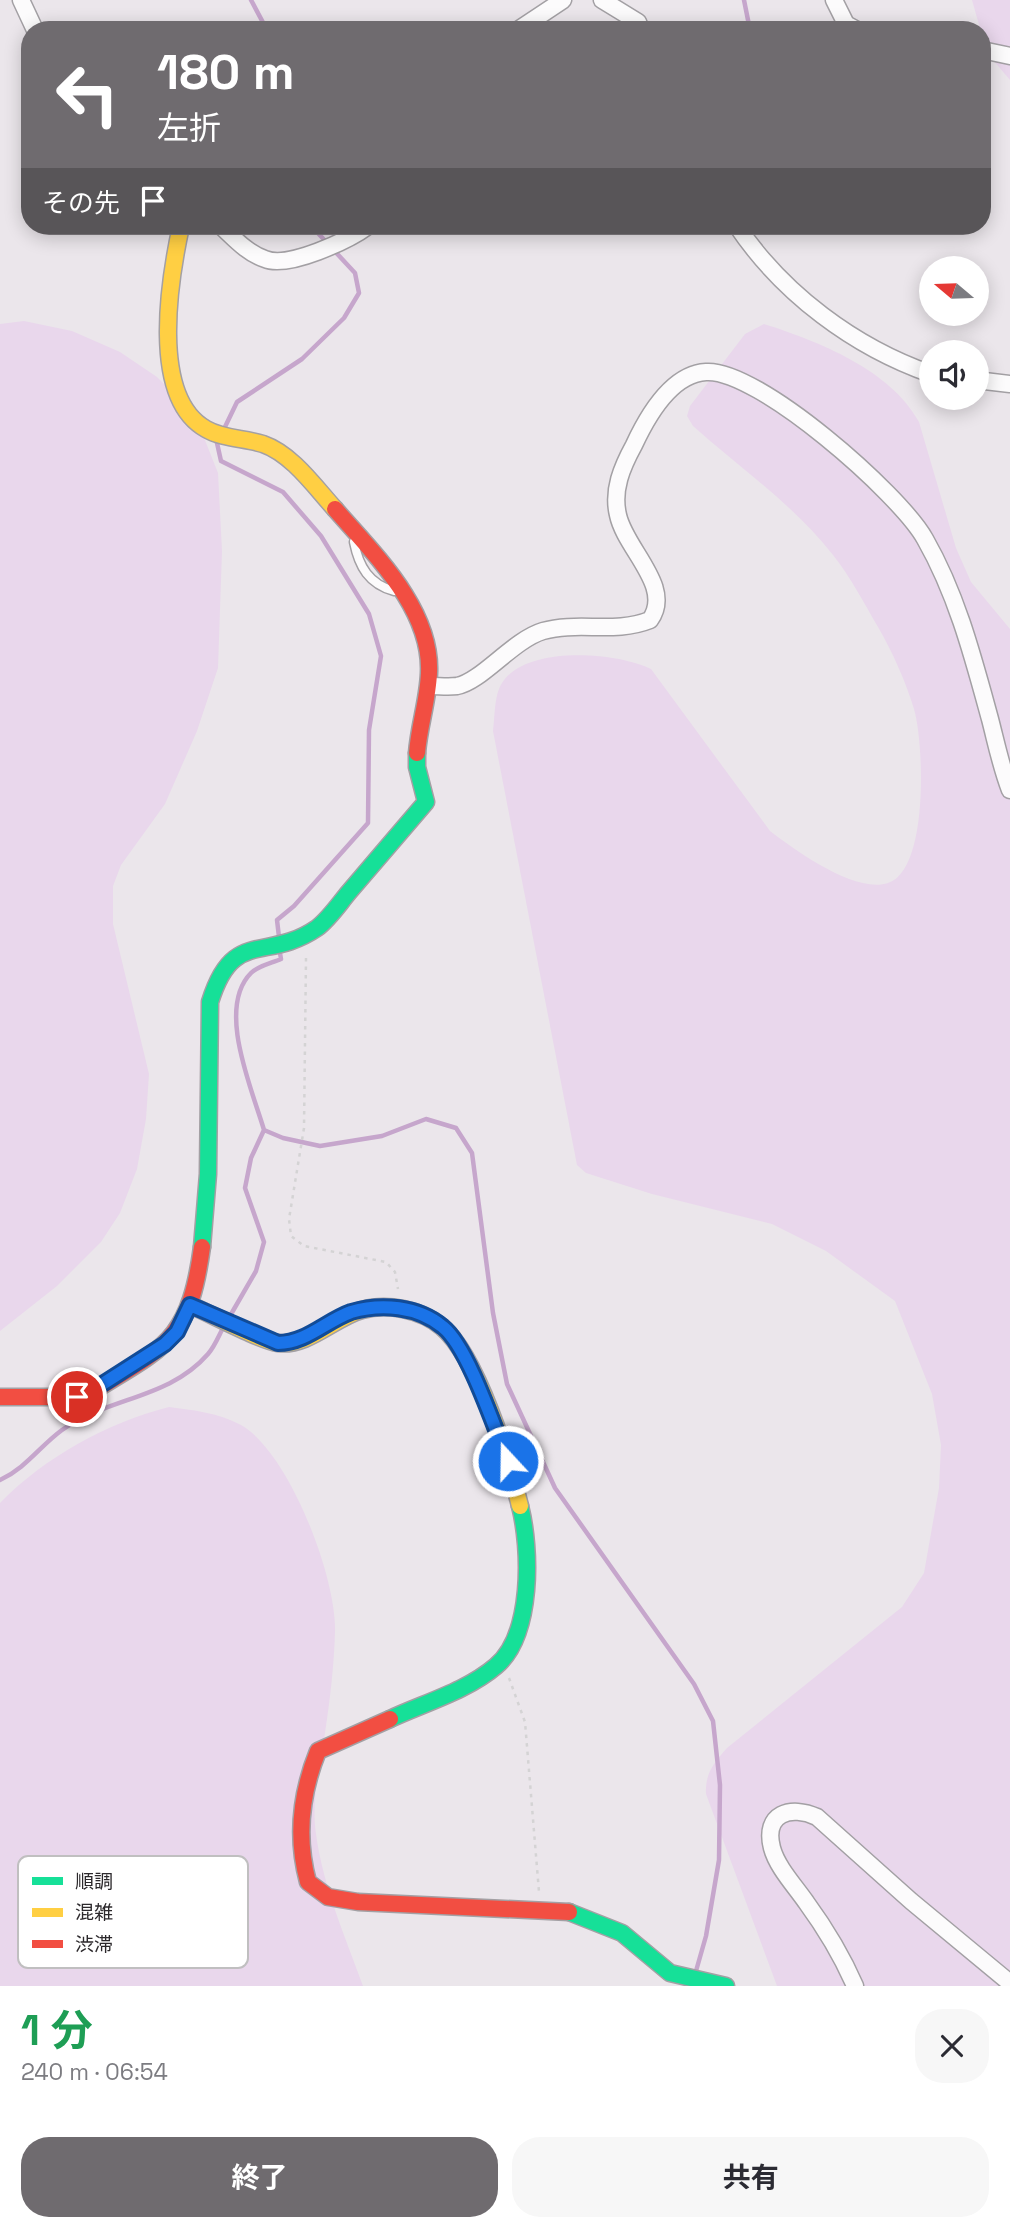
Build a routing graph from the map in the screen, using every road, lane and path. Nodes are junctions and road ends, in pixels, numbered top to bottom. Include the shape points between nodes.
1 (21, 0) edge
2 (563, 0) edge
3 (603, 0) edge
4 (834, 0) edge
5 (31, 21) edge
6 (532, 21) edge
7 (636, 21) edge
8 (844, 21) edge
9 (991, 52) edge
10 (1010, 56) edge
11 (179, 235) edge
12 (231, 235) edge
13 (352, 235) edge
14 (744, 235) edge
15 (919, 368) edge
16 (989, 382) edge
17 (1010, 384) edge
18 (430, 686) junction
19 (1010, 790) edge
20 (306, 937) junction
21 (190, 1305) junction
22 (403, 1309) junction
23 (0, 1396) edge
24 (503, 1659) junction
25 (540, 1910) junction
26 (1010, 1983) edge
27 (726, 1986) edge
28 (855, 1986) edge

1 - 5 street
2 - 6 street
3 - 7 street
4 - 8 street
9 - 10 street
11 - 18 street via 166,311 168,350 191,418 213,433 277,451 355,536 404,593 423,627
12 - 13 street via 267,261 282,262
14 - 15 street via 811,308 841,330
16 - 17 street
18 - 19 street via 459,686 515,645 542,632 635,626 650,620 657,611 657,593 618,515 620,473 667,393 704,372 723,373 751,386 836,445 893,498 924,536 965,630
18 - 20 street via 416,762 426,802
20 - 21 street via 232,956 214,980 209,1002 206,1196
20 - 22 path via 304,1128 289,1220 292,1236 304,1246 386,1262 395,1272
21 - 22 street via 278,1343 291,1343 348,1313 373,1307
21 - 23 street via 177,1332 165,1344 90,1392 77,1397
22 - 24 street via 444,1327 459,1348 488,1409 520,1501 527,1577 514,1636
24 - 25 path via 525,1722
24 - 25 street via 471,1682 318,1751 305,1809 304,1873 307,1882 328,1897 359,1902
25 - 27 street via 575,1912 622,1933 670,1973
26 - 28 street via 817,1817 791,1810 780,1814 772,1847 778,1861 826,1930

